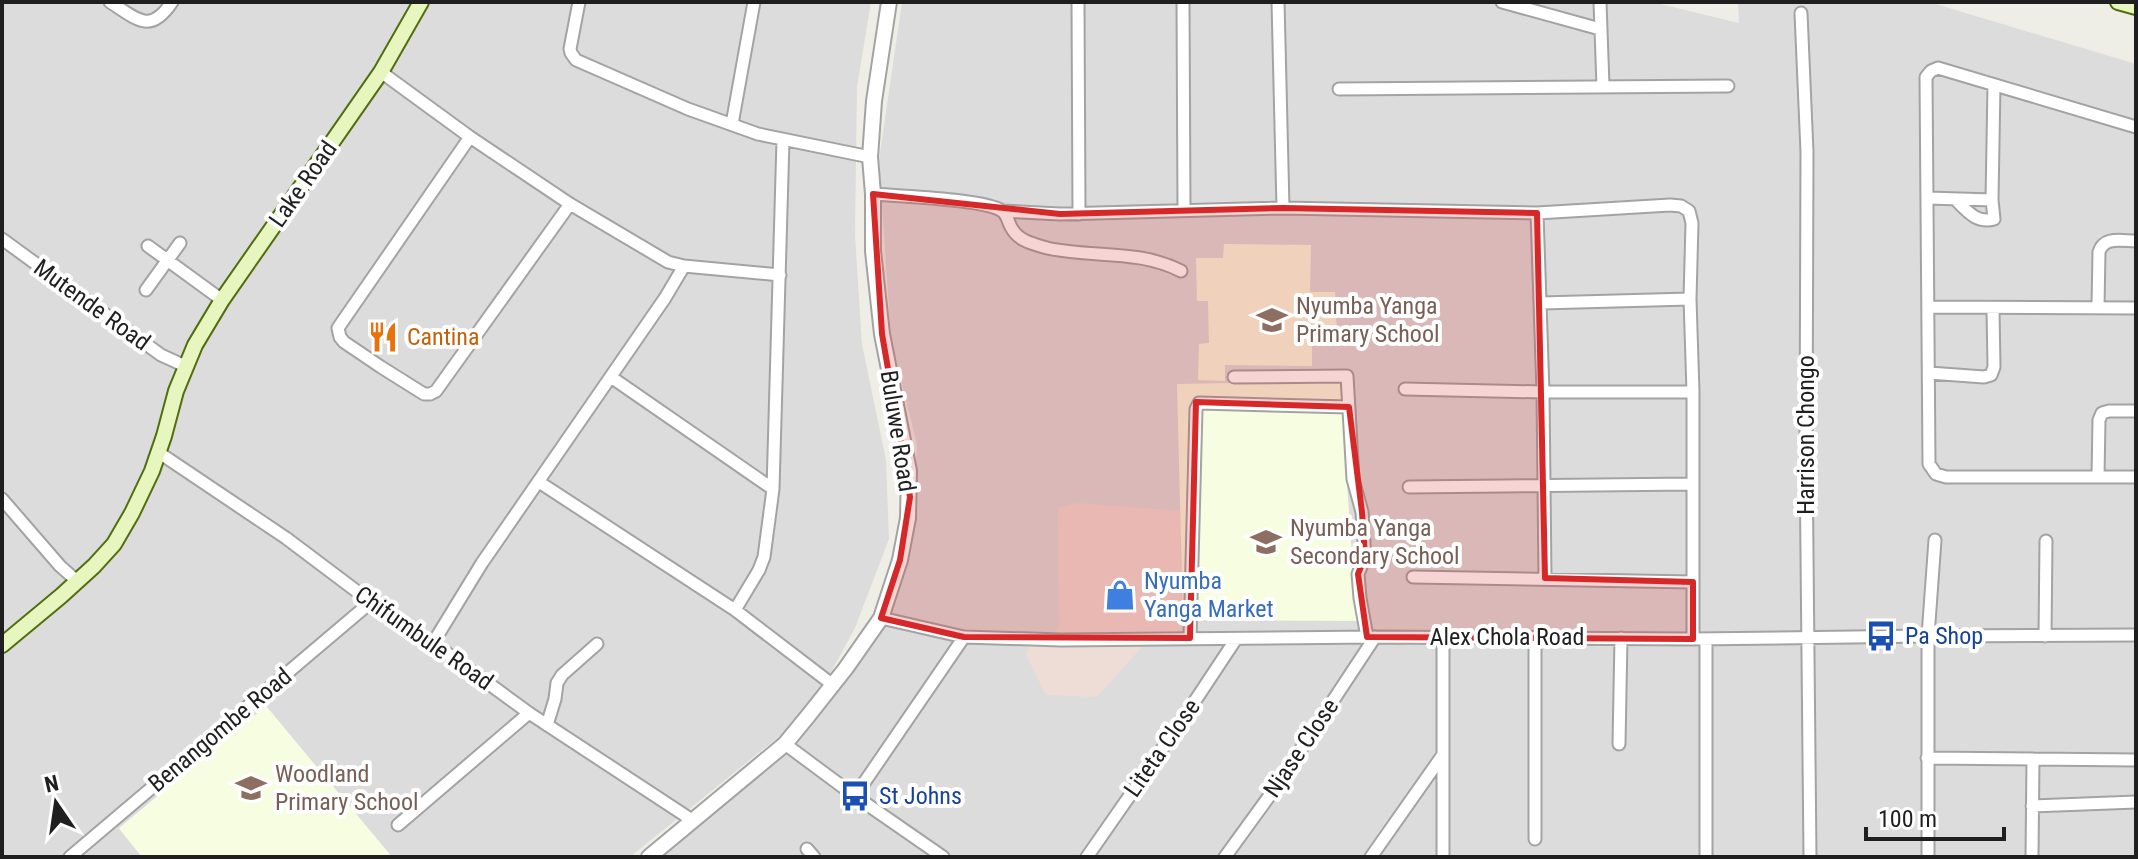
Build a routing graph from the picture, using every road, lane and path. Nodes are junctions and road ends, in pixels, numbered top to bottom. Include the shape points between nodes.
1 (110, 2) edge
2 (172, 2) edge
3 (421, 2) edge
4 (579, 2) edge
5 (754, 2) edge
6 (889, 2) edge
7 (1078, 2) edge
8 (1183, 2) edge
9 (1278, 2) edge
10 (1502, 2) edge
11 (1600, 2) edge
12 (2118, 2) edge
13 (2136, 7) edge
14 (1801, 13) dead end
15 (1600, 29) junction
16 (381, 72) junction
17 (1994, 85) junction
18 (1603, 86) junction
19 (1728, 86) dead end
20 (1339, 89) dead end
21 (732, 124) junction
22 (2136, 127) edge
23 (470, 137) junction
24 (783, 140) junction
25 (870, 157) junction
26 (873, 194) junction
27 (1928, 198) junction
28 (1956, 200) junction
29 (1992, 200) junction
30 (570, 204) junction
31 (1283, 208) junction
32 (1184, 210) junction
33 (1002, 211) junction
34 (1537, 213) junction
35 (1079, 214) junction
36 (2, 239) edge
37 (2136, 241) edge
38 (180, 243) dead end
39 (148, 246) dead end
40 (167, 261) junction
41 (684, 266) junction
42 (1181, 271) dead end
43 (780, 275) junction
44 (146, 290) dead end
45 (1690, 299) junction
46 (222, 300) junction
47 (1541, 303) junction
48 (1928, 307) junction
49 (2098, 307) junction
50 (2136, 308) edge
51 (1993, 309) junction
52 (185, 366) junction
53 (1929, 373) junction
54 (611, 377) junction
55 (1234, 377) dead end
56 (1405, 389) dead end
57 (1543, 392) junction
58 (1693, 392) junction
59 (1349, 407) junction
60 (2136, 411) edge
61 (158, 452) junction
62 (2098, 477) junction
63 (2136, 477) edge
64 (539, 482) junction
65 (1692, 484) junction
66 (1409, 487) dead end
67 (1543, 487) junction
68 (773, 489) junction
69 (2, 499) edge
70 (1935, 540) dead end
71 (2046, 541) dead end
72 (1413, 577) dead end
73 (1545, 578) junction
74 (77, 581) junction
75 (1693, 582) junction
76 (371, 602) junction
77 (735, 610) junction
78 (881, 618) junction
79 (2136, 635) edge
80 (1928, 636) junction
81 (2045, 636) junction
82 (964, 637) junction
83 (1371, 637) junction
84 (1443, 637) junction
85 (1535, 637) junction
86 (1190, 638) junction
87 (1621, 638) junction
88 (1807, 638) junction
89 (1236, 639) junction
90 (1700, 639) junction
91 (433, 643) junction
92 (597, 644) dead end
93 (2, 645) edge
94 (833, 685) junction
95 (529, 713) junction
96 (547, 725) junction
97 (785, 744) junction
98 (1619, 744) dead end
99 (1442, 755) junction
100 (1927, 758) junction
101 (2033, 759) junction
102 (2136, 760) edge
103 (855, 796) junction
104 (2136, 802) edge
105 (2032, 806) junction
106 (692, 820) junction
107 (398, 825) dead end
108 (1535, 839) dead end
109 (70, 857) edge
110 (649, 857) edge
111 (943, 857) edge
112 (1087, 857) edge
113 (1225, 857) edge
114 (1371, 857) edge
115 (1443, 857) edge
116 (1706, 857) edge
117 (1810, 857) edge
118 (1928, 857) edge
119 (2032, 857) edge

1 - 2 street via 150,22
3 - 16 main road, Lake Road
4 - 21 street via 570,49 576,60
5 - 21 street
6 - 25 street, Buluwe Road
7 - 35 street
8 - 32 street
9 - 31 street
10 - 15 street
11 - 15 street
12 - 13 main road
14 - 88 street, Harrison Chongo via 1807,152
15 - 18 street
16 - 23 street
16 - 46 main road, Lake Road
17 - 22 street
17 - 27 street via 1938,68 1926,77
17 - 29 street
18 - 19 street
18 - 20 street
21 - 24 street
23 - 30 street
23 - 30 street via 338,328 344,342 381,367 424,394 436,391
24 - 25 street
24 - 43 street
25 - 26 street, Buluwe Road
26 - 33 street via 959,201
26 - 78 street, Buluwe Road via 882,334 910,484 906,537
27 - 28 street
27 - 48 street
28 - 29 street
28 - 29 street via 1982,221 1994,219
30 - 41 street via 668,262
31 - 32 street
31 - 34 street
32 - 35 street
33 - 35 street
33 - 42 street via 1023,240 1062,251 1145,258
34 - 45 street via 1681,206 1689,211 1692,223
34 - 47 street
36 - 52 street, Mutende Road via 161,355
37 - 49 street via 2101,244
38 - 40 street
39 - 40 street
40 - 44 street
40 - 46 street
41 - 43 street
41 - 54 street
43 - 68 street
45 - 47 street
45 - 58 street
46 - 52 main road, Lake Road
47 - 57 street
48 - 51 street
48 - 53 street
49 - 50 street
49 - 51 street
51 - 53 street via 1991,375
52 - 61 main road, Lake Road
53 - 62 street via 1929,464 1936,474
54 - 64 street
54 - 68 street
55 - 59 street via 1347,376
56 - 57 street
57 - 58 street
57 - 67 street
58 - 65 street
59 - 83 street via 1365,557 1358,574
59 - 86 street via 1199,403
60 - 62 street via 2102,413
61 - 74 main road, Lake Road via 124,529
61 - 76 street, Chifumbule Road
62 - 63 street
64 - 77 street
64 - 91 street
65 - 67 street
65 - 75 street
66 - 67 street
67 - 73 street
68 - 77 street via 764,557
69 - 74 street
70 - 80 street
71 - 81 street
72 - 73 street
73 - 75 street
74 - 93 main road, Lake Road
75 - 90 street
76 - 91 street, Chifumbule Road
76 - 109 street, Benangombe Road
77 - 94 street
78 - 82 street, Alex Chola Road
78 - 94 street, Buluwe Road
79 - 81 street, Alex Chola Road
80 - 81 street, Alex Chola Road
80 - 88 street, Alex Chola Road
80 - 100 street
82 - 86 street, Alex Chola Road
82 - 103 street
83 - 84 street, Alex Chola Road
83 - 89 street, Alex Chola Road
83 - 113 street, Njase Close
84 - 85 street, Alex Chola Road
84 - 99 street
85 - 87 street, Alex Chola Road
85 - 108 street
86 - 89 street, Alex Chola Road
87 - 90 street, Alex Chola Road
87 - 98 street
88 - 90 street, Alex Chola Road
88 - 117 street, Harrison Chongo
89 - 112 street, Liteta Close
90 - 116 street
91 - 95 street, Chifumbule Road
92 - 96 street via 557,683
94 - 97 street, Buluwe Road
95 - 96 street, Chifumbule Road
95 - 107 street
96 - 106 street, Chifumbule Road
97 - 103 street
97 - 106 street, Buluwe Road
99 - 114 street
99 - 115 street
100 - 101 street
100 - 118 street
101 - 102 street
101 - 105 street
103 - 111 street
104 - 105 street
105 - 119 street
106 - 110 street, Buluwe Road

